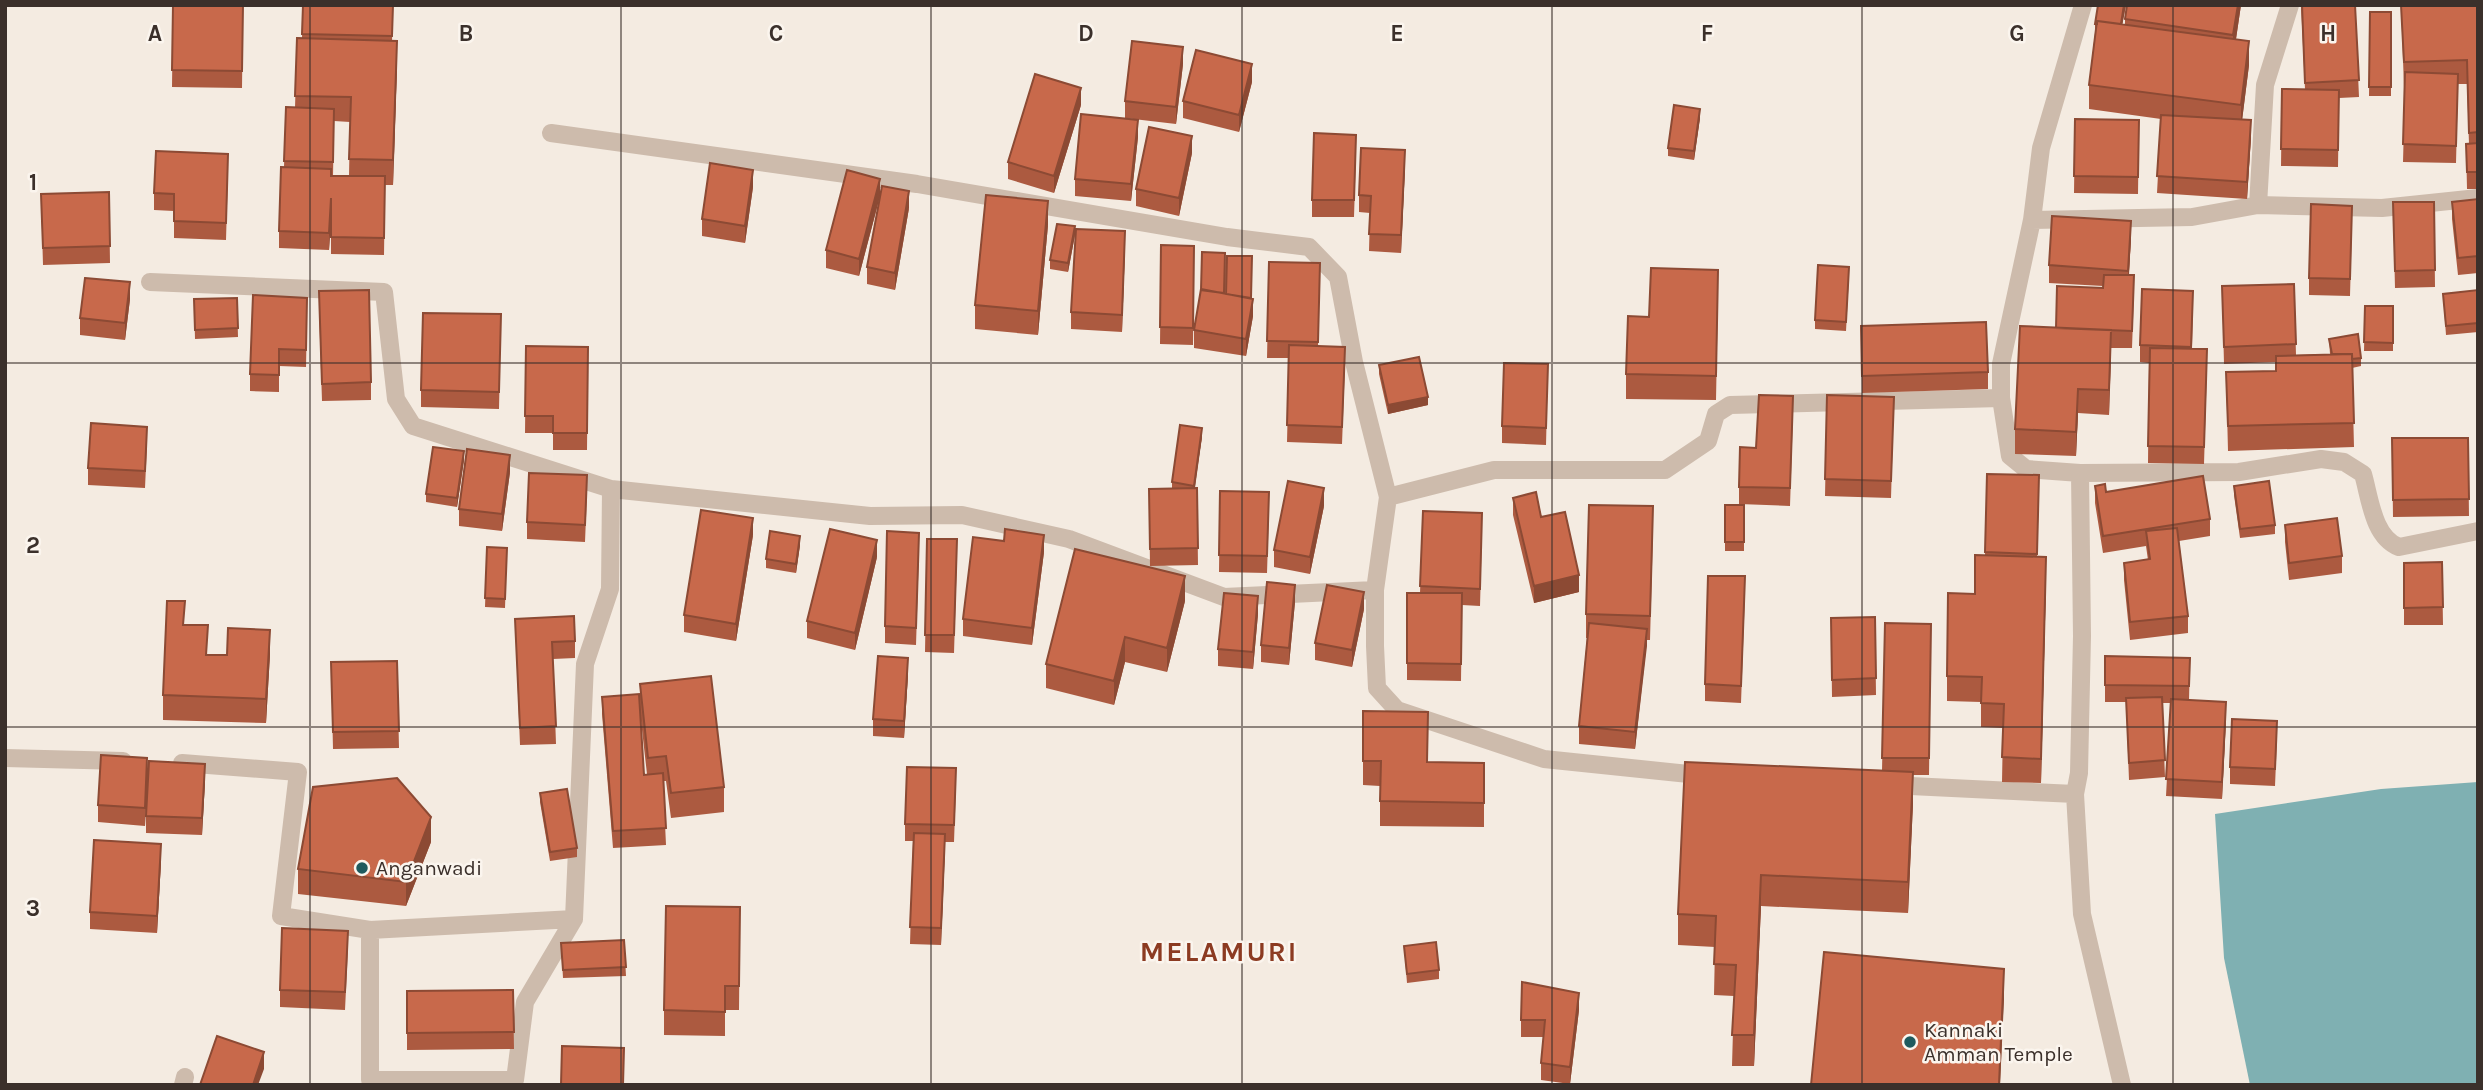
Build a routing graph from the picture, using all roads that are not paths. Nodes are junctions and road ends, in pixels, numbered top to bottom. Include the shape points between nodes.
1 (2083, 5) edge
2 (2290, 5) edge
3 (551, 133) dead end
4 (2478, 198) edge
5 (2258, 205) junction
6 (2032, 220) junction
7 (150, 282) dead end
8 (2001, 398) junction
9 (2080, 473) junction
10 (611, 489) junction
11 (1388, 497) junction
12 (2478, 531) edge
13 (1375, 590) junction
14 (5, 758) edge
15 (137, 761) edge
16 (163, 762) edge
17 (1720, 777) edge
18 (1870, 785) edge
19 (2075, 794) junction
20 (574, 919) junction
21 (370, 930) junction
22 (2122, 1085) edge

1 - 6 street via 2041,148
2 - 5 street via 2265,85
3 - 11 street via 917,184 1309,247 1338,277
4 - 5 street via 2382,208
5 - 6 street via 2192,217
6 - 8 street via 2001,364
7 - 10 street via 384,292 396,399 413,426
8 - 9 street via 2010,456 2026,469
8 - 11 street via 1730,405 1716,414 1708,441 1665,470 1494,470
9 - 12 street via 2239,472 2321,459 2344,462 2363,474 2379,530 2388,543 2399,547
9 - 19 street via 2082,636
10 - 13 street via 870,516 962,515 1069,539 1224,597
10 - 20 street via 610,589 585,664
11 - 13 street
13 - 17 street via 1377,688 1397,710 1544,759
14 - 15 street
16 - 21 street via 298,772 281,916
18 - 19 street
19 - 22 street via 2082,914
20 - 21 street
20 - 21 street via 526,1002 515,1080 370,1080

